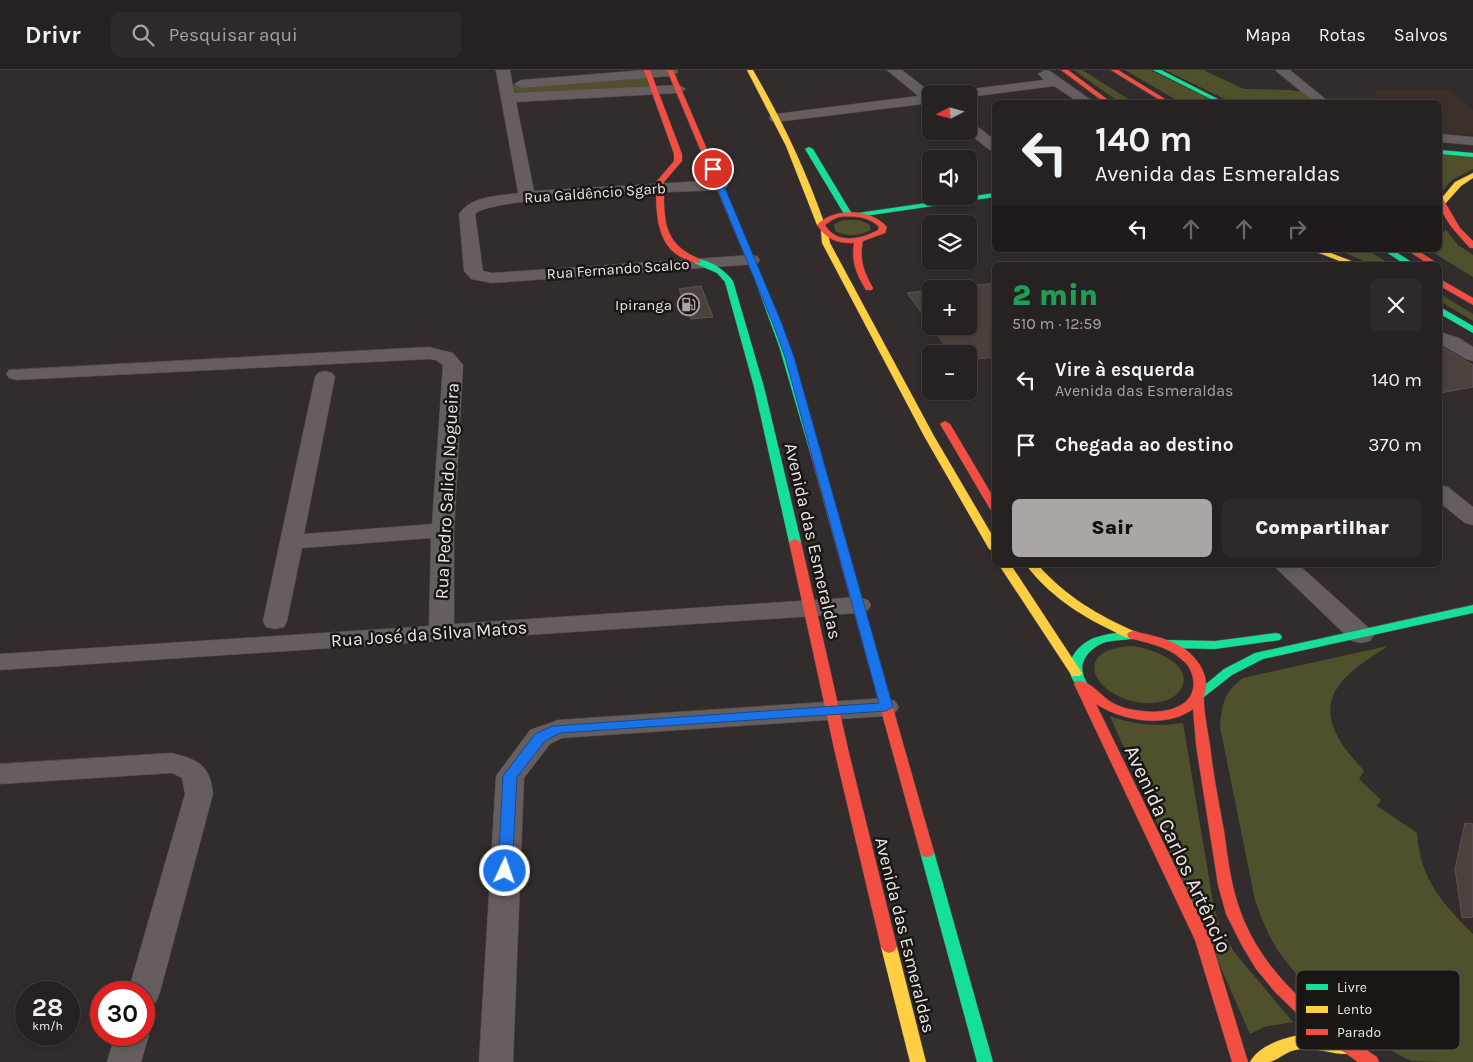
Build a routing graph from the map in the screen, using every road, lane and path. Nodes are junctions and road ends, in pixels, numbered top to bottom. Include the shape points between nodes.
1 (503, 70) edge
2 (750, 70) edge
3 (894, 70) edge
4 (1040, 70) edge
5 (1114, 70) edge
6 (1156, 70) edge
7 (1282, 70) edge
8 (671, 71) edge
9 (647, 72) edge
10 (1102, 75) dead end
11 (1061, 76) edge
12 (678, 89) junction
13 (654, 91) junction
14 (922, 91) edge
15 (978, 91) edge
16 (506, 92) junction
17 (922, 99) edge
18 (1085, 100) edge
19 (1104, 100) edge
20 (1144, 100) edge
21 (1164, 100) edge
22 (1217, 100) edge
23 (1320, 100) edge
24 (787, 117) junction
25 (978, 135) edge
26 (1442, 138) edge
27 (1473, 141) edge
28 (805, 142) dead end
29 (992, 145) edge
30 (1442, 152) edge
31 (1473, 155) edge
32 (1473, 175) edge
33 (828, 183) junction
34 (720, 185) junction
35 (808, 185) junction
36 (660, 189) junction
37 (992, 195) edge
38 (527, 196) junction
39 (992, 202) edge
40 (1442, 204) edge
41 (852, 215) junction
42 (920, 218) dead end
43 (895, 228) dead end
44 (822, 229) junction
45 (878, 235) junction
46 (860, 240) junction
47 (1473, 246) edge
48 (1320, 252) edge
49 (1390, 252) edge
50 (1415, 252) edge
51 (751, 260) junction
52 (1349, 262) edge
53 (1407, 262) edge
54 (1431, 262) edge
55 (702, 264) junction
56 (484, 277) joint
57 (1442, 283) edge
58 (873, 296) dead end
59 (1473, 302) edge
60 (1442, 311) edge
61 (1473, 330) edge
62 (1442, 339) edge
63 (1473, 355) edge
64 (16, 374) dead end
65 (325, 377) dead end
66 (937, 410) dead end
67 (1442, 494) edge
68 (992, 504) edge
69 (1473, 518) edge
70 (443, 530) junction
71 (293, 542) junction
72 (992, 544) edge
73 (1006, 567) edge
74 (1034, 567) edge
75 (1287, 567) edge
76 (859, 605) junction
77 (1473, 609) edge
78 (810, 610) junction
79 (275, 621) dead end
80 (1325, 630) dead end
81 (441, 633) junction
82 (1133, 635) junction
83 (1288, 635) dead end
84 (1361, 635) junction
85 (1167, 644) junction
86 (0, 662) edge
87 (1078, 679) junction
88 (1199, 695) junction
89 (886, 707) junction
90 (832, 710) junction
91 (0, 774) edge
92 (147, 981) edge
93 (1296, 1004) edge
94 (1296, 1041) edge
95 (129, 1046) edge
96 (1352, 1050) edge
97 (124, 1062) edge
98 (496, 1062) edge
99 (918, 1062) edge
100 (985, 1062) edge
101 (1240, 1062) edge
102 (1258, 1062) edge
103 (1371, 1062) edge

1 - 16 street
2 - 24 main road
3 - 14 street
4 - 11 street
5 - 21 main road
6 - 22 main road
7 - 23 street
8 - 9 street
8 - 12 main road, Avenida das Esmeraldas
9 - 13 main road
9 - 16 street via 558,80
10 - 20 main road
11 - 15 street
11 - 18 street
11 - 19 main road
12 - 13 street
12 - 34 main road, Avenida das Esmeraldas
13 - 16 street
13 - 36 main road via 678,154 678,162 660,182
16 - 38 street
17 - 24 street
24 - 35 main road
25 - 29 street
26 - 27 street
28 - 33 main road
30 - 31 main road
32 - 40 main road via 1458,184
33 - 35 main road
33 - 41 main road
34 - 36 street, Rua Galdêncio Sgarb
34 - 51 main road, Avenida das Esmeraldas
35 - 44 main road
36 - 38 street, Rua Galdêncio Sgarb
36 - 55 main road, Avenida das Esmeraldas via 660,208 669,242 675,250
37 - 41 main road
38 - 56 street, Rua Galdêncio Sgarb via 496,200 472,208 467,214 473,271
39 - 42 main road
40 - 47 main road via 1462,236
41 - 44 main road via 829,218
41 - 45 main road via 867,216 880,223 883,227
43 - 45 main road
44 - 46 main road via 839,239
44 - 72 main road via 826,243 881,348
45 - 46 main road
46 - 58 main road via 855,263
48 - 52 main road
49 - 53 main road
50 - 54 main road
51 - 55 street, Rua Fernando Scalco
51 - 76 main road, Avenida das Esmeraldas via 789,357
55 - 56 street, Rua Fernando Scalco
55 - 78 main road, Avenida das Esmeraldas via 724,272 732,289 766,414
57 - 59 main road
60 - 61 main road
62 - 63 street
64 - 70 street, Rua Pedro Salido Nogueira via 429,353 442,355 453,365
65 - 71 street
66 - 68 main road
67 - 69 street
70 - 71 street
70 - 81 street, Rua Pedro Salido Nogueira
71 - 79 street
73 - 87 main road, Avenida Carlos Artêncio
74 - 82 main road via 1055,593 1074,607
75 - 84 street
76 - 78 street, Rua José da Silva Matos
76 - 89 main road, Avenida das Esmeraldas
77 - 84 main road
78 - 81 street, Rua José da Silva Matos
78 - 90 main road, Avenida das Esmeraldas
80 - 84 main road via 1348,630
81 - 86 street, Rua José da Silva Matos
82 - 85 main road
82 - 87 main road via 1101,638 1088,644 1076,662
83 - 85 main road via 1215,645
84 - 88 main road via 1259,656 1237,664
85 - 88 main road via 1184,654 1195,666 1201,680
87 - 88 main road via 1090,695 1104,705 1141,716 1159,717 1176,713 1190,706
87 - 101 main road, Avenida Carlos Artêncio via 1203,940
88 - 93 main road, Avenida Carlos Artêncio via 1201,737 1228,892 1241,931 1256,958 1275,984
89 - 90 street
89 - 100 main road, Avenida das Esmeraldas
90 - 98 street via 558,729 540,737 510,776
90 - 99 main road, Avenida das Esmeraldas
91 - 92 street via 172,762 187,766 197,776 200,794
94 - 102 main road, Avenida Carlos Artêncio via 1270,1051
95 - 97 street
96 - 103 main road, Avenida Carlos Artêncio

